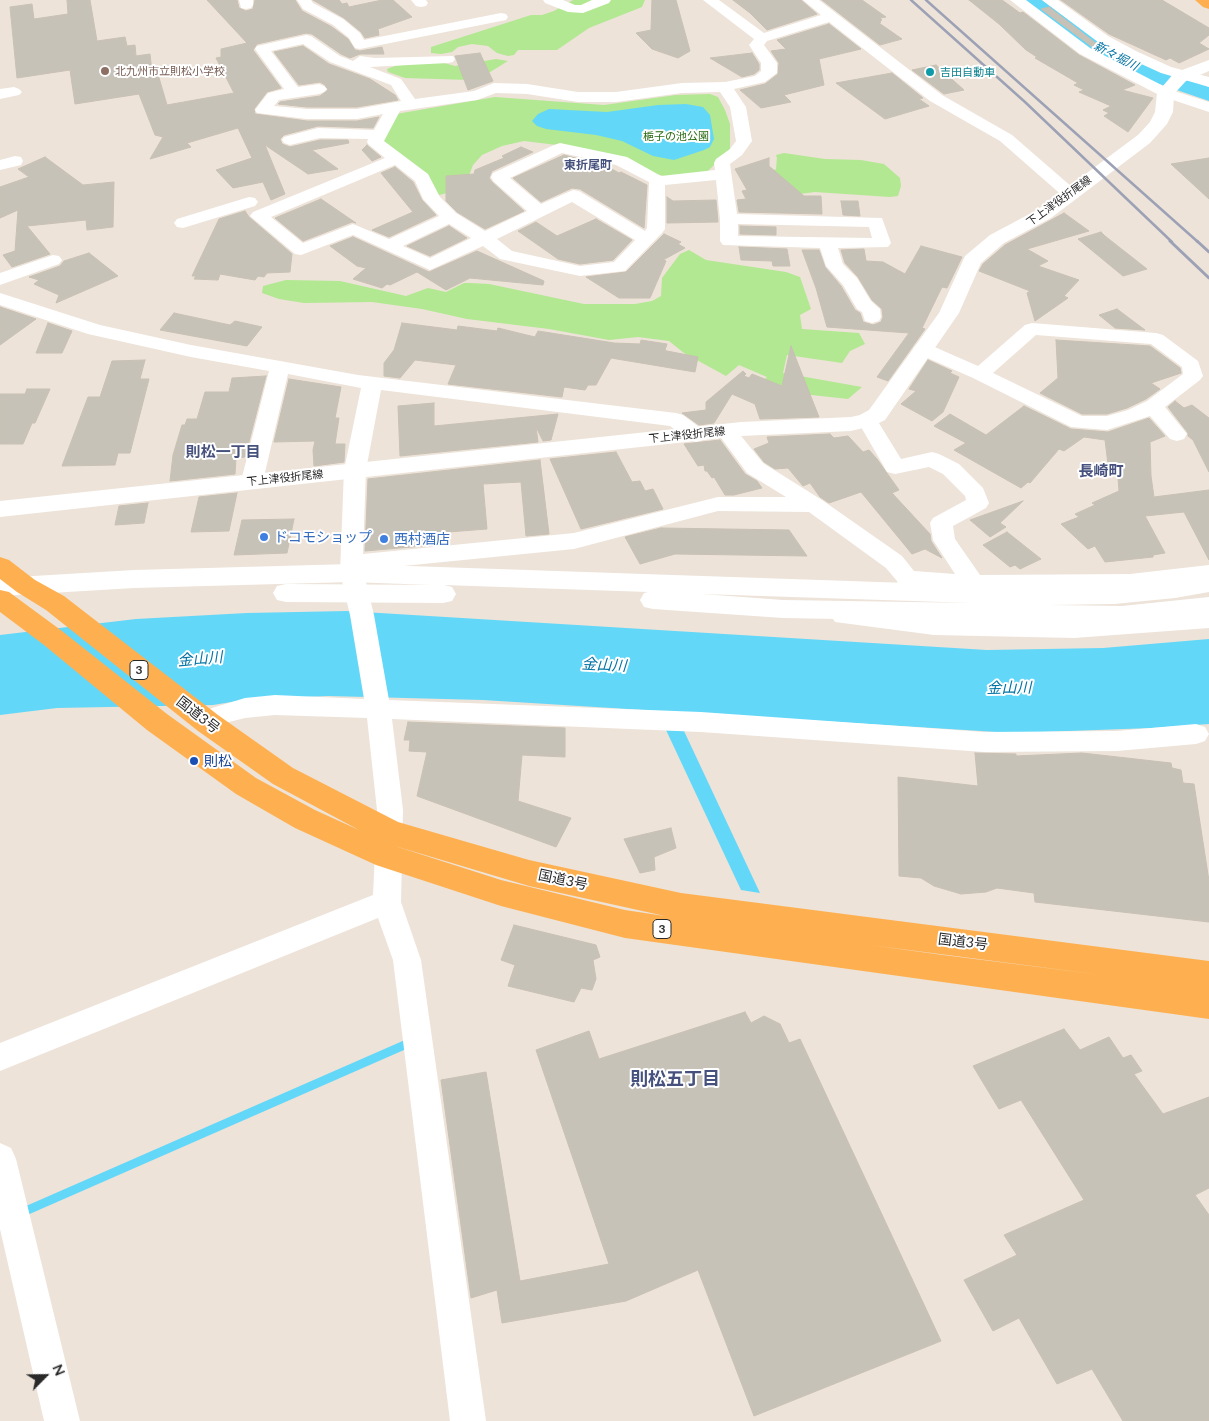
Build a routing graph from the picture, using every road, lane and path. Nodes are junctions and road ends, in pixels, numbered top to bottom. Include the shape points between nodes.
1 (304, 0) edge
2 (550, 0) edge
3 (604, 0) edge
4 (710, 0) edge
5 (810, 0) edge
6 (1017, 0) edge
7 (1049, 0) edge
8 (1203, 0) edge
9 (1209, 4) edge
10 (833, 16) junction
11 (501, 17) dead end
12 (762, 38) junction
13 (360, 44) junction
14 (321, 49) junction
15 (448, 58) dead end
16 (336, 59) junction
17 (1209, 65) edge
18 (1176, 81) junction
19 (1209, 82) edge
20 (725, 87) junction
21 (319, 89) dead end
22 (294, 92) junction
23 (403, 105) junction
24 (1206, 114) edge
25 (380, 135) junction
26 (290, 140) dead end
27 (396, 159) junction
28 (724, 174) junction
29 (658, 181) junction
30 (1071, 194) junction
31 (250, 203) junction
32 (538, 211) junction
33 (450, 218) junction
34 (729, 219) junction
35 (183, 223) dead end
36 (484, 238) junction
37 (646, 239) junction
38 (827, 242) junction
39 (391, 245) junction
40 (53, 260) dead end
41 (0, 279) edge
42 (0, 299) edge
43 (872, 316) dead end
44 (924, 349) junction
45 (280, 368) junction
46 (980, 374) junction
47 (372, 383) junction
48 (1152, 406) junction
49 (867, 420) junction
50 (726, 431) junction
51 (1177, 434) dead end
52 (696, 435) junction
53 (355, 470) junction
54 (252, 481) junction
55 (814, 505) junction
56 (0, 508) edge
57 (0, 566) edge
58 (1209, 573) edge
59 (1209, 583) edge
60 (973, 584) junction
61 (909, 585) junction
62 (26, 586) junction
63 (355, 586) junction
64 (1, 598) edge
65 (55, 603) junction
66 (1118, 605) junction
67 (1209, 606) edge
68 (783, 609) junction
69 (1209, 619) edge
70 (378, 709) junction
71 (205, 720) junction
72 (1196, 734) dead end
73 (389, 844) junction
74 (387, 902) junction
75 (1209, 975) edge
76 (1209, 1004) edge
77 (0, 1057) edge
78 (0, 1159) edge
79 (62, 1421) edge
80 (468, 1421) edge

1 - 13 street via 308,6 338,22
2 - 3 street via 573,9 583,9
4 - 12 street
5 - 10 street
6 - 18 street via 1085,51
7 - 18 street via 1117,47 1166,70
8 - 9 highway
10 - 12 street
10 - 30 street via 936,98 1006,138
11 - 13 street
12 - 20 street via 756,45 768,63 769,73 760,79
13 - 14 street
14 - 16 street
14 - 22 street via 306,39 262,49
15 - 16 street via 375,62
16 - 23 street via 396,82
17 - 18 street
18 - 19 street
18 - 24 street
18 - 30 street, 下上津役折尾線 via 1158,124 1144,139
20 - 23 street via 682,88 616,97 578,97 527,89 496,80 477,95
20 - 28 street via 738,107 744,141 722,164
21 - 22 street
22 - 23 street via 274,96 263,110 357,114
23 - 25 street
25 - 26 street via 318,133
25 - 27 street via 374,142
27 - 31 street
27 - 33 street via 422,178 432,199
28 - 29 street
28 - 34 street
29 - 32 street via 621,161 560,148 499,177
29 - 37 street via 656,229
30 - 44 street, 下上津役折尾線 via 1044,214 997,239 972,260 949,313
31 - 35 street
31 - 39 street via 301,250 353,229
32 - 36 street
32 - 37 street via 573,195
33 - 36 street
33 - 39 street
34 - 38 street via 729,241
34 - 38 street via 876,222 882,243
36 - 37 street via 506,255 580,272 619,267
36 - 39 street via 430,265
38 - 43 street via 835,266 864,305 871,309
40 - 41 street
42 - 45 street via 95,330
44 - 46 street
44 - 49 street, 下上津役折尾線 via 877,415
45 - 47 street
45 - 54 street
46 - 48 street via 1078,422 1107,424
46 - 48 street via 1032,329 1156,339 1191,365 1193,376
47 - 52 street via 676,420
47 - 53 street
48 - 51 street
49 - 50 street, 下上津役折尾線 via 851,424
49 - 60 street via 895,466 932,459 951,468 975,493 978,503 941,523 944,540
50 - 52 street, 下上津役折尾線
50 - 55 street via 756,468
52 - 53 street, 下上津役折尾線
53 - 54 street, 下上津役折尾線
53 - 63 street
54 - 56 street, 下上津役折尾線
55 - 61 street via 894,562
55 - 63 street via 718,504 574,541
57 - 62 highway, 国道3号 / 3
58 - 60 street via 1130,582
59 - 66 street
60 - 61 street
61 - 63 street
61 - 66 street
62 - 63 street via 134,579
62 - 64 street
62 - 65 highway, 国道3号 / 3
63 - 65 street via 152,594
63 - 68 street
63 - 70 street
64 - 65 street
64 - 73 highway, 国道3号 / 3 via 156,722 246,786 305,819
65 - 71 highway, 国道3号 / 3
66 - 67 street
66 - 68 street
68 - 69 street via 954,627 1074,629
70 - 71 street via 275,705 245,708
70 - 72 street via 701,722 984,742 1117,741
70 - 73 street via 390,810
71 - 73 highway, 国道3号 / 3 via 283,776
73 - 74 street
73 - 75 highway, 国道3号 / 3 via 681,906
73 - 76 highway, 国道3号 / 3 via 501,893 626,924
74 - 77 street
74 - 80 street via 407,960
78 - 79 street

